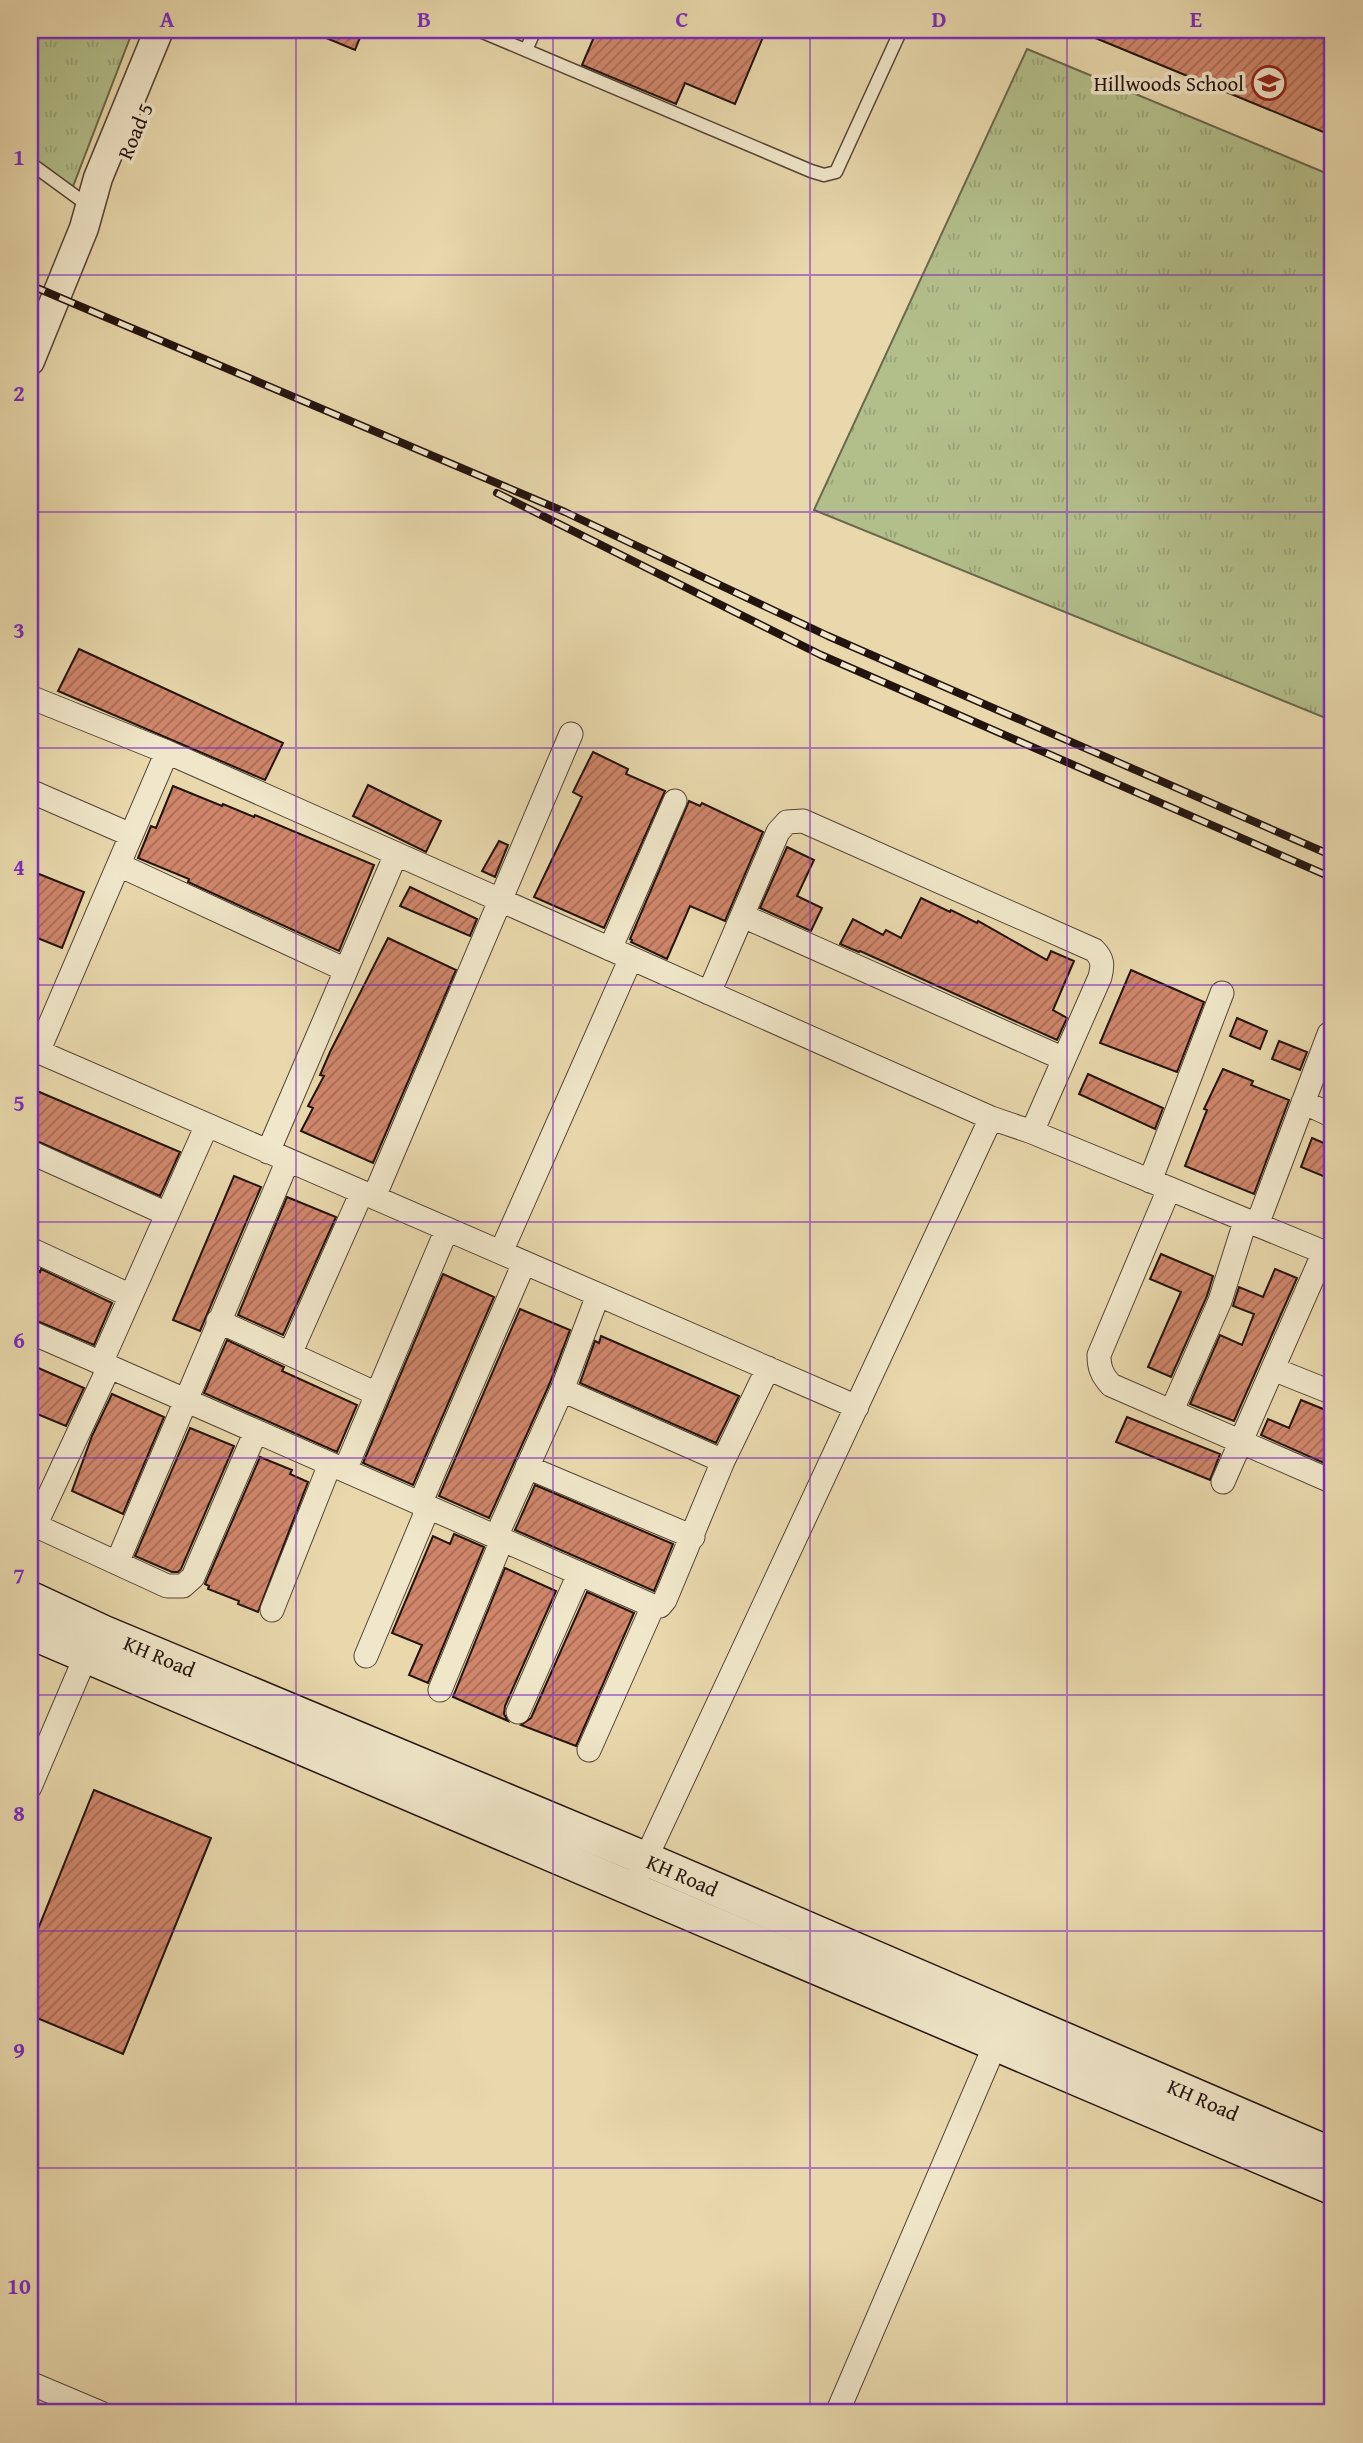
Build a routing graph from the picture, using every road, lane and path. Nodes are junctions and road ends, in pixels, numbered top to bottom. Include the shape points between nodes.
1 (159, 30) edge
2 (178, 30) edge
3 (478, 30) edge
4 (535, 30) edge
5 (901, 30) edge
6 (526, 50) junction
7 (30, 163) edge
8 (87, 217) junction
9 (30, 361) edge
10 (30, 696) edge
11 (572, 734) dead end
12 (167, 752) junction
13 (30, 791) edge
14 (675, 801) dead end
15 (131, 835) junction
16 (396, 854) junction
17 (119, 865) junction
18 (501, 901) junction
19 (743, 916) junction
20 (620, 953) junction
21 (346, 970) junction
22 (709, 993) junction
23 (1222, 993) dead end
24 (1329, 1034) dead end
25 (34, 1050) edge
26 (1064, 1059) junction
27 (1303, 1102) junction
28 (1333, 1116) edge
29 (991, 1118) junction
30 (207, 1125) junction
31 (1032, 1132) junction
32 (30, 1152) edge
33 (278, 1156) junction
34 (1160, 1185) junction
35 (368, 1195) junction
36 (167, 1214) junction
37 (1251, 1224) junction
38 (447, 1229) junction
39 (30, 1249) edge
40 (501, 1252) junction
41 (1329, 1254) edge
42 (524, 1263) junction
43 (598, 1295) junction
44 (131, 1296) junction
45 (218, 1321) junction
46 (33, 1341) edge
47 (290, 1354) junction
48 (105, 1365) junction
49 (768, 1368) junction
50 (1273, 1369) junction
51 (562, 1390) junction
52 (377, 1394) junction
53 (1333, 1394) edge
54 (184, 1400) junction
55 (857, 1407) junction
56 (1172, 1410) junction
57 (256, 1431) junction
58 (1240, 1441) junction
59 (723, 1461) junction
60 (338, 1467) junction
61 (527, 1467) junction
62 (1223, 1482) dead end
63 (1333, 1482) edge
64 (424, 1506) junction
65 (32, 1524) edge
66 (693, 1537) junction
67 (499, 1538) junction
68 (117, 1563) junction
69 (579, 1574) junction
70 (30, 1598) edge
71 (653, 1606) junction
72 (272, 1610) dead end
73 (30, 1632) edge
74 (366, 1656) dead end
75 (85, 1657) junction
76 (440, 1690) dead end
77 (518, 1712) dead end
78 (589, 1750) dead end
79 (30, 1787) edge
80 (646, 1858) junction
81 (631, 1890) junction
82 (1001, 2030) junction
83 (1333, 2155) edge
84 (1333, 2188) edge
85 (30, 2383) edge
86 (101, 2413) edge
87 (837, 2413) edge

1 - 8 street, Road 5 via 98,178
2 - 8 street, Road 5 via 113,183 102,204
3 - 6 lane
4 - 6 lane
5 - 6 lane via 836,172 824,175
7 - 8 lane
8 - 9 street, Road 5
10 - 12 street
11 - 18 street
12 - 15 street
12 - 16 street
13 - 15 street
14 - 20 street
15 - 17 street
16 - 18 street
16 - 21 street
17 - 21 street
17 - 25 street
18 - 20 street
18 - 35 street
19 - 22 street
19 - 26 street
19 - 26 street via 778,832 787,822 803,821 1094,950 1103,966 1100,977
20 - 22 street
20 - 40 street
21 - 33 street
22 - 29 street
23 - 34 street
24 - 27 street
25 - 30 street
26 - 31 street
27 - 28 street
27 - 37 street
29 - 31 street
29 - 55 street
30 - 33 street
30 - 36 street
31 - 34 street
32 - 36 street
33 - 35 street
33 - 45 street
34 - 37 street
34 - 56 street via 1099,1355 1099,1367 1111,1385
35 - 38 street
35 - 47 street
36 - 44 street
37 - 41 street
37 - 56 street
38 - 40 street
38 - 52 street
39 - 44 street
40 - 42 street
41 - 50 street
42 - 43 street
42 - 64 street
43 - 49 street
43 - 51 street
44 - 48 street
45 - 47 street
45 - 54 street
46 - 48 street
47 - 52 street
48 - 54 street
48 - 65 street
49 - 55 street
49 - 59 street
50 - 53 street
50 - 58 street
51 - 59 street
51 - 61 street
52 - 60 street
54 - 57 street
54 - 68 street
55 - 80 street
56 - 58 street
57 - 60 street
57 - 68 street via 193,1577 183,1586 167,1586
58 - 62 street
58 - 63 street
59 - 66 street
60 - 64 street
60 - 72 street
61 - 66 street
61 - 67 street
64 - 67 street
64 - 74 street
65 - 68 street
66 - 71 street via 665,1600
67 - 69 street
67 - 76 street
69 - 71 street
69 - 77 street
70 - 80 main road, KH Road
71 - 78 street
73 - 75 main road, KH Road
75 - 79 street
75 - 81 main road, KH Road
80 - 81 street
80 - 82 main road, KH Road
81 - 82 main road, KH Road
82 - 83 main road, KH Road
82 - 84 main road, KH Road
82 - 87 street
85 - 86 street

